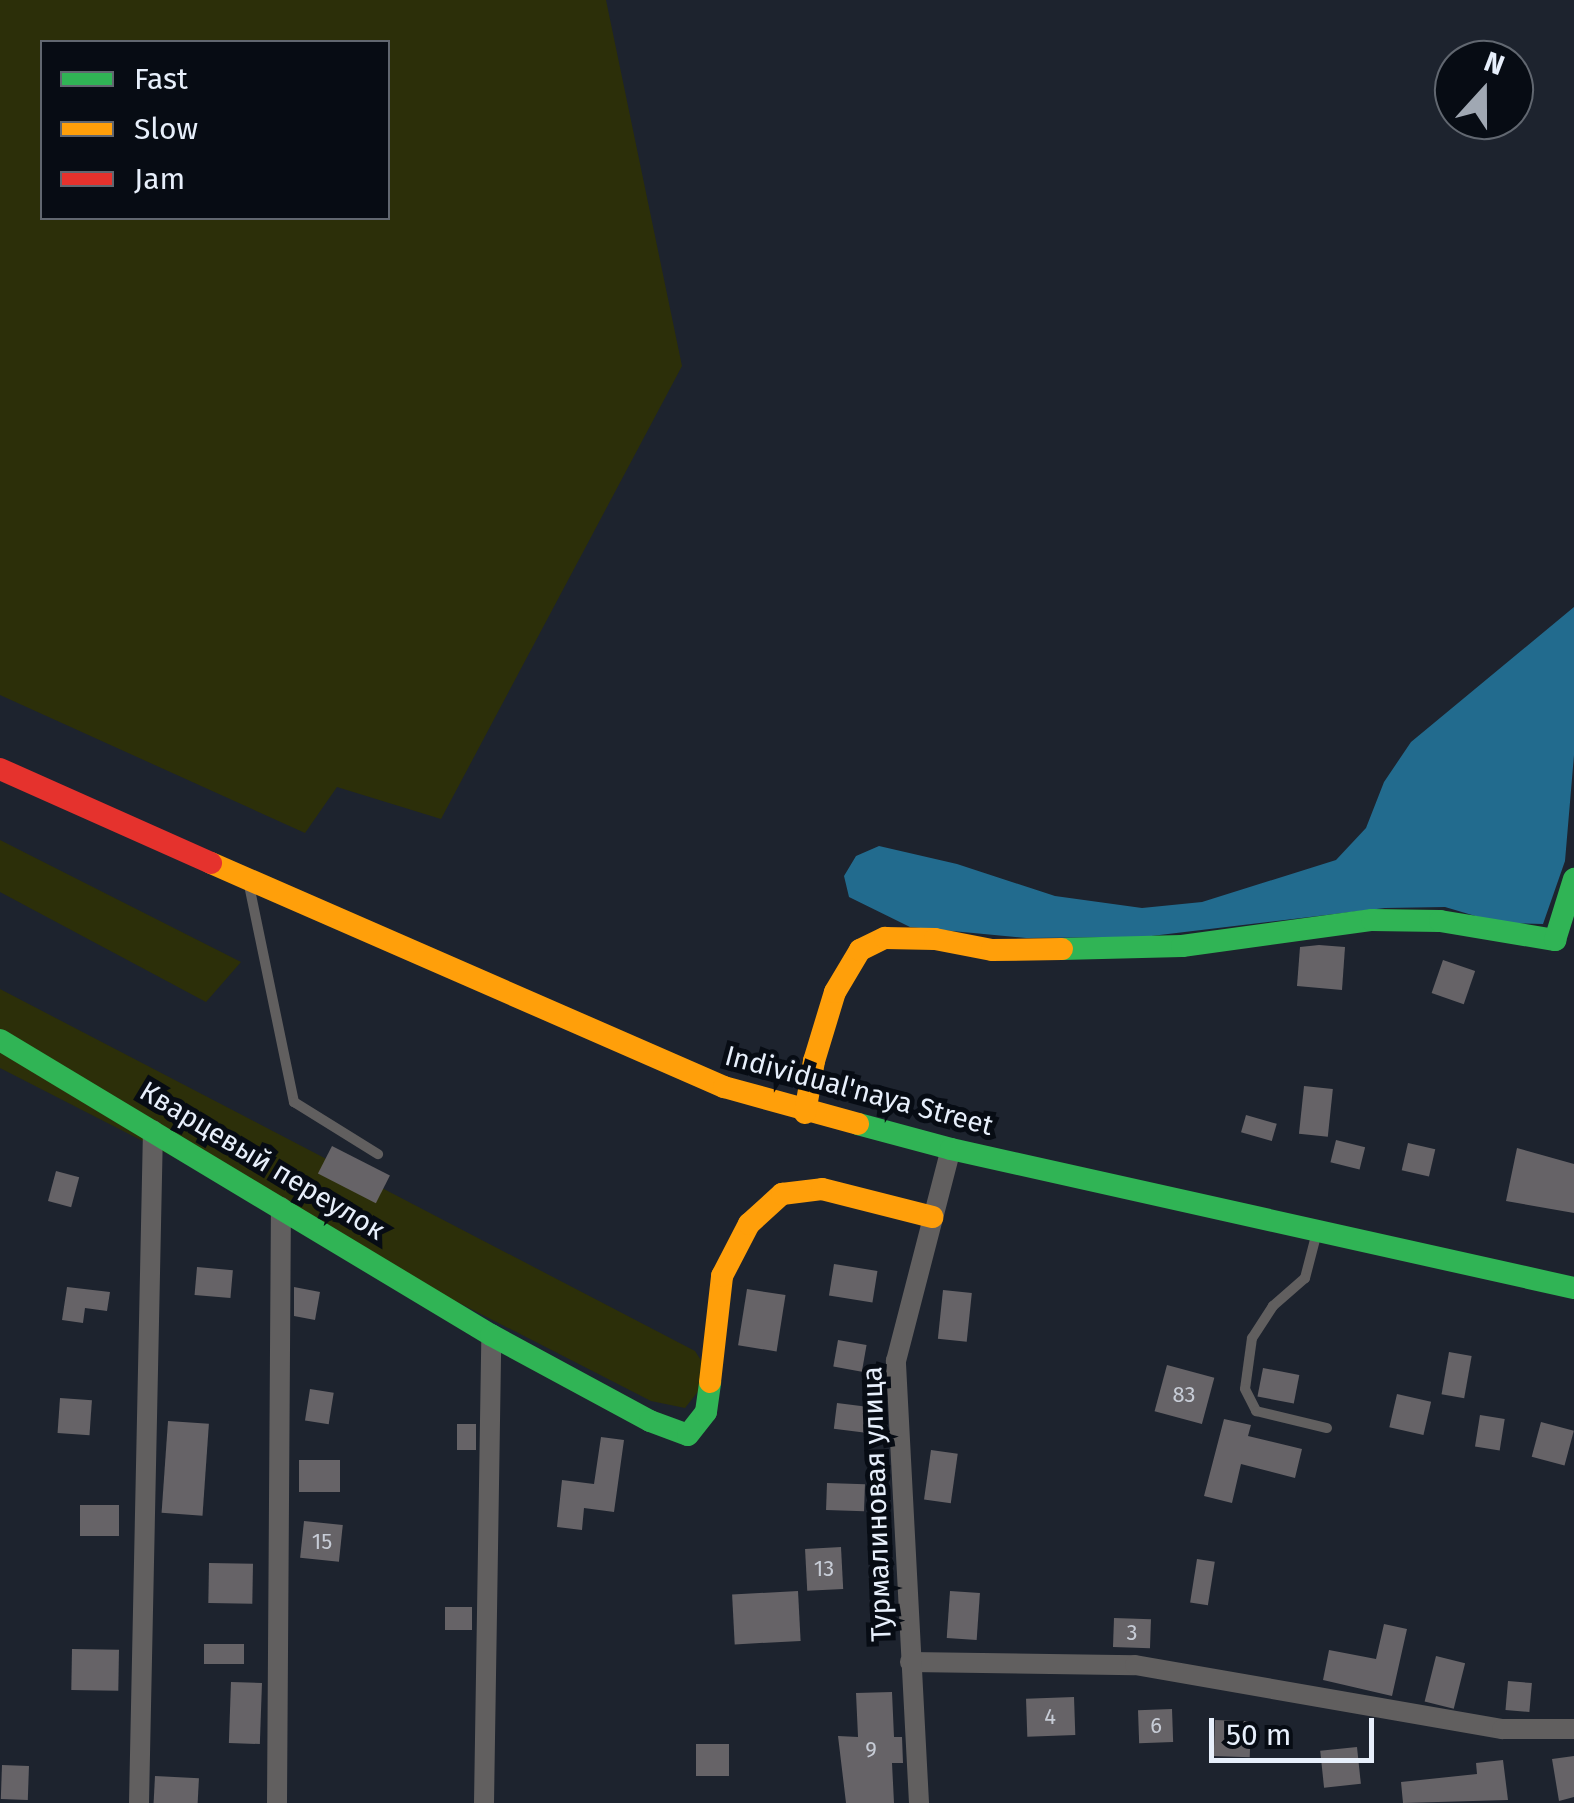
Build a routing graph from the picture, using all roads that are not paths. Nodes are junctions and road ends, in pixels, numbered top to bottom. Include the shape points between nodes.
1 (0, 769) edge
2 (1574, 879) edge
3 (247, 880) junction
4 (1564, 942) edge
5 (0, 1040) edge
6 (805, 1113) junction
7 (154, 1130) junction
8 (950, 1149) junction
9 (378, 1154) dead end
10 (282, 1207) junction
11 (933, 1217) junction
12 (1318, 1232) junction
13 (1574, 1288) edge
14 (491, 1335) junction
15 (1327, 1428) dead end
16 (910, 1662) junction
17 (1574, 1728) edge
18 (138, 1803) edge
19 (277, 1803) edge
20 (484, 1803) edge
21 (920, 1803) edge

1 - 3 street, Individual'naya Street
2 - 4 street
3 - 6 street, Individual'naya Street via 610,1042
3 - 9 lane via 294,1102
4 - 6 street via 1440,921 1372,920 1182,946 1104,949 992,950 935,938 886,938 860,950 836,992
5 - 7 street, Кварцевый переулок
6 - 8 street, Individual'naya Street
7 - 10 street, Кварцевый переулок
7 - 18 street
8 - 11 street, Турмалиновая улица
8 - 12 street, Individual'naya Street
10 - 14 street, Кварцевый переулок
10 - 19 street
11 - 14 street, Кварцевый переулок via 822,1189 782,1194 750,1224 722,1276 706,1412 688,1435 650,1422
11 - 16 street, Турмалиновая улица via 896,1361
12 - 13 street, Individual'naya Street
12 - 15 lane via 1305,1278 1273,1306 1252,1338 1244,1389 1256,1411
14 - 20 street
16 - 17 street via 1136,1665 1502,1729
16 - 21 street, Турмалиновая улица

